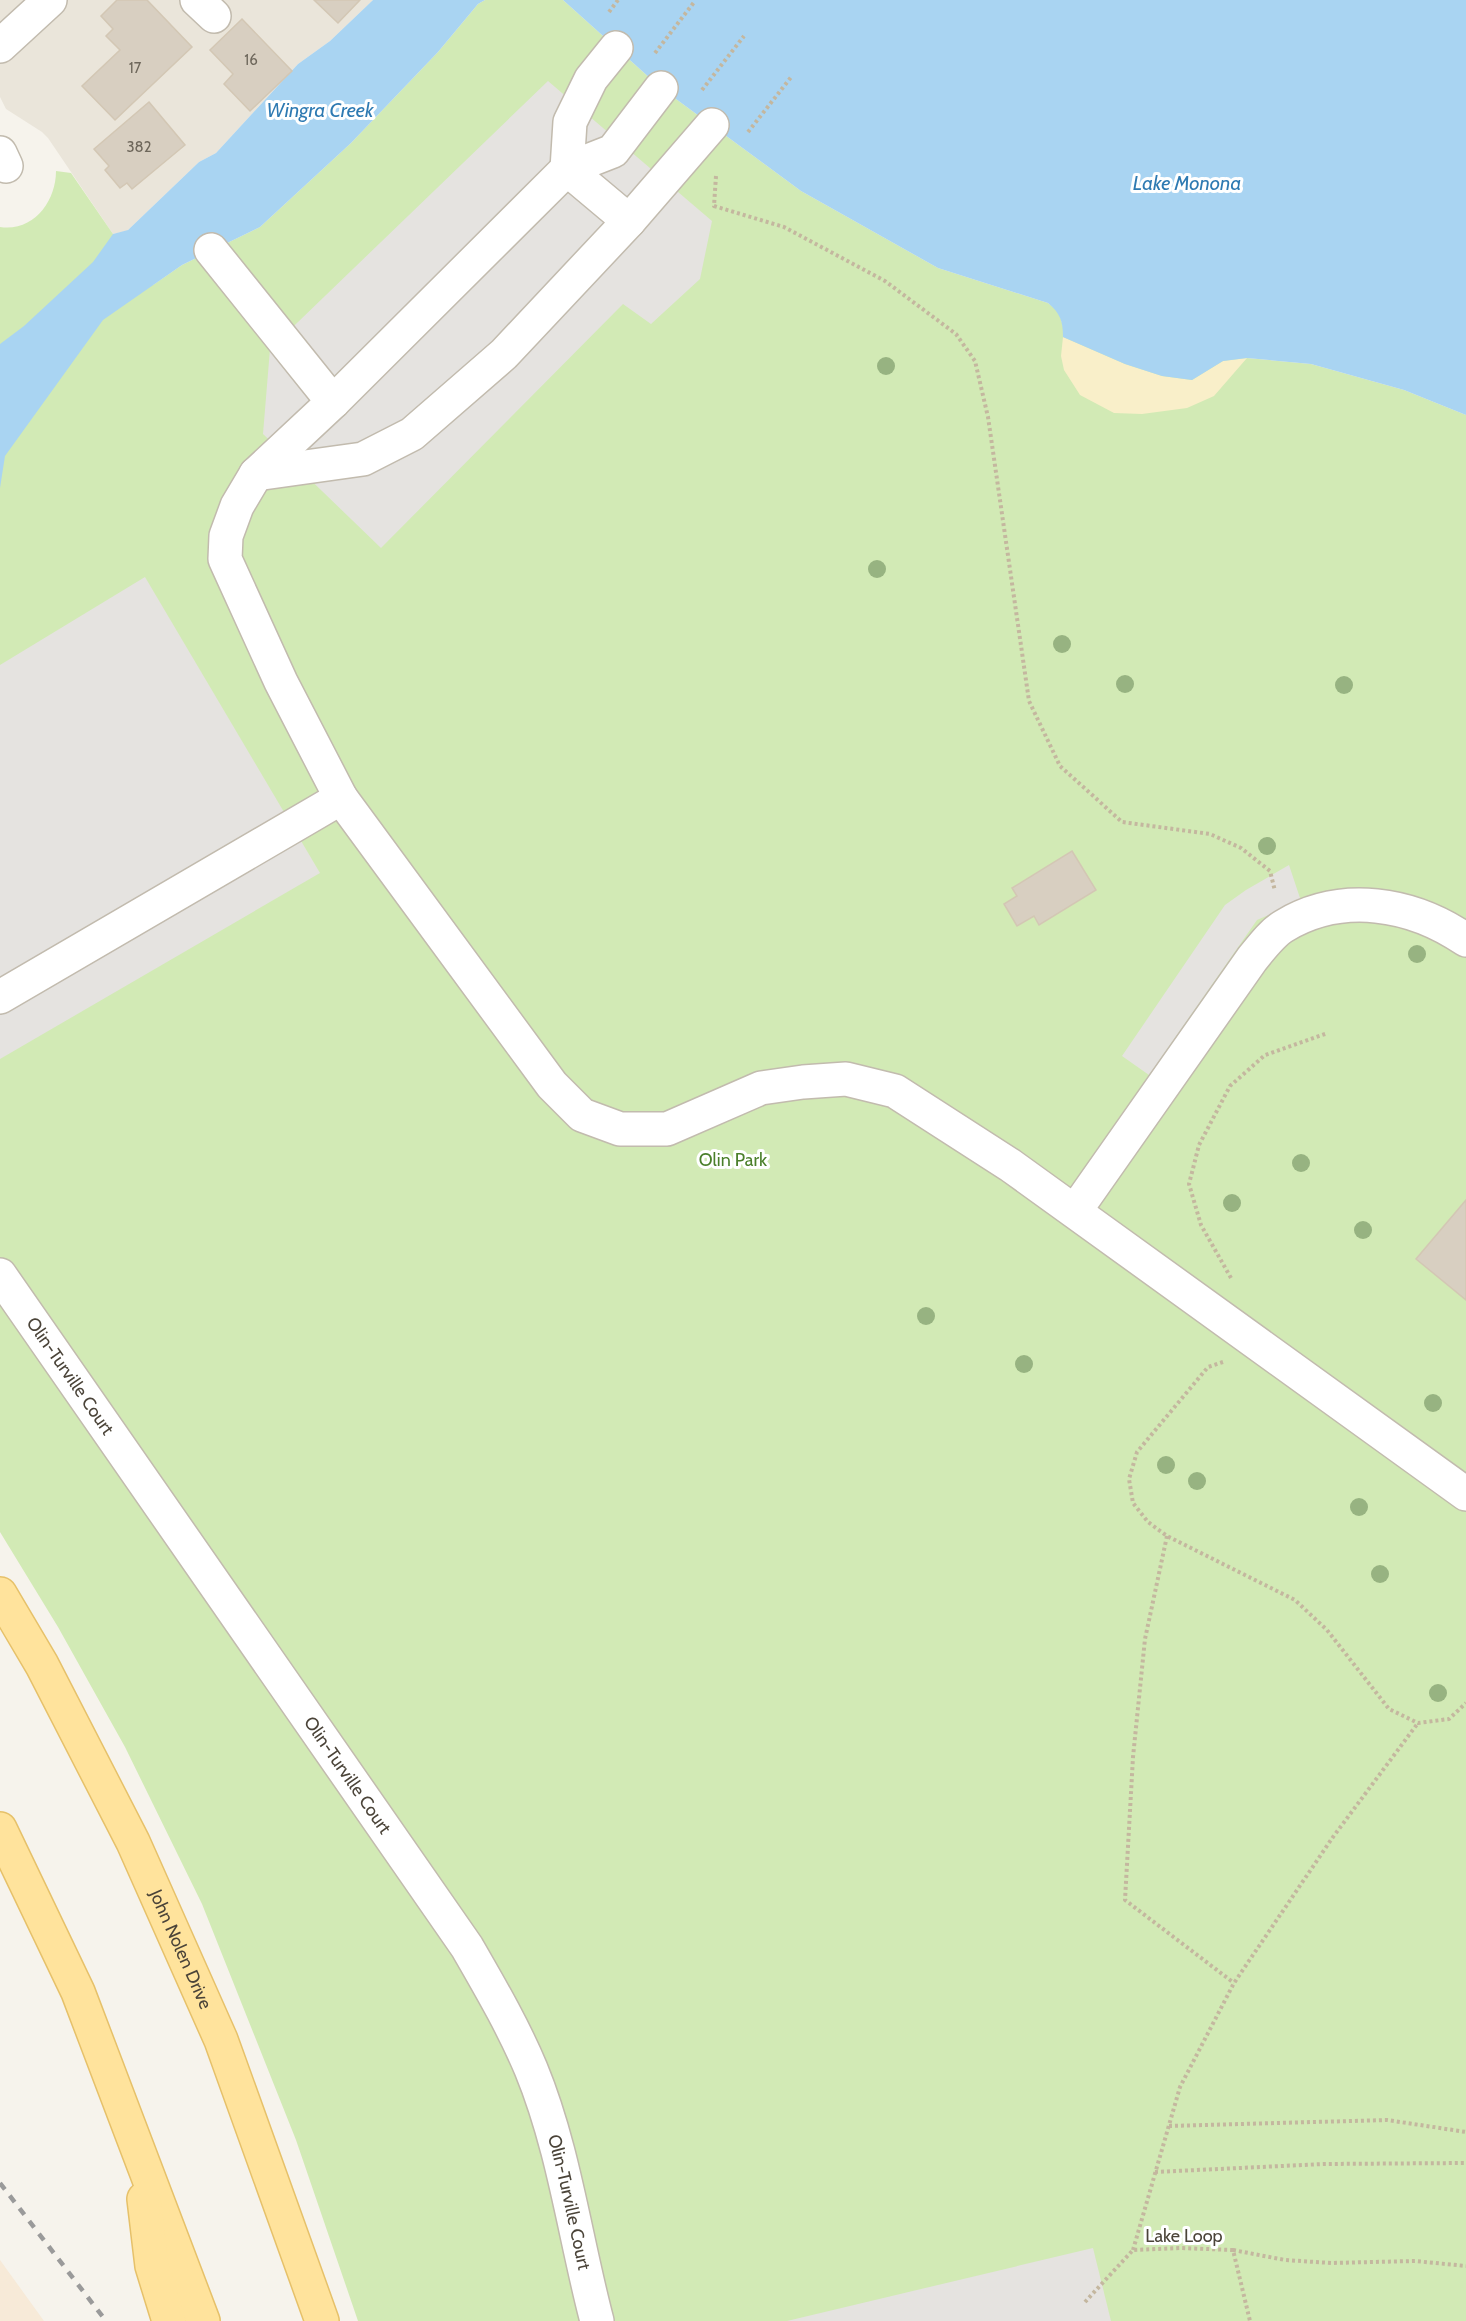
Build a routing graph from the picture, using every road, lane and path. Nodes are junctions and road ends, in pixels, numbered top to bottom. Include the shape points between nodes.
1 (50, 0) edge
2 (744, 36) dead end
3 (0, 46) edge
4 (616, 48) dead end
5 (792, 76) dead end
6 (661, 88) dead end
7 (703, 112) joint
8 (744, 137) dead end
9 (690, 152) junction
10 (567, 169) junction
11 (629, 221) junction
12 (212, 250) dead end
13 (333, 402) junction
14 (256, 474) junction
15 (341, 798) junction
16 (1283, 926) junction
17 (1466, 940) edge
18 (0, 997) edge
19 (1328, 1034) dead end
20 (1075, 1211) junction
21 (0, 1275) edge
22 (1236, 1328) junction
23 (1466, 1494) edge
24 (1167, 1536) junction
25 (0, 1594) edge
26 (1466, 1702) edge
27 (1418, 1723) junction
28 (0, 1829) edge
29 (1234, 1983) junction
30 (1168, 2126) junction
31 (1466, 2133) edge
32 (139, 2152) junction
33 (1466, 2163) edge
34 (1155, 2172) junction
35 (1132, 2250) junction
36 (1233, 2250) junction
37 (1466, 2266) edge
38 (1085, 2302) dead end
39 (169, 2321) edge
40 (203, 2321) edge
41 (322, 2321) edge
42 (597, 2321) edge
43 (1250, 2321) edge

1 - 3 street
2 - 7 path
4 - 10 street via 591,79 570,122
5 - 8 path
6 - 10 street via 613,151
7 - 9 street
9 - 11 street
9 - 16 path via 716,172 714,206 784,227 885,281 956,334 975,361 988,417 1029,701 1060,766 1122,822 1210,834 1241,848 1270,871
10 - 11 street
10 - 13 street
11 - 14 street via 504,354 412,434 363,459
12 - 13 street
13 - 14 street
14 - 15 street via 237,506 226,536 225,559 281,682
15 - 18 street
15 - 20 street via 552,1085 582,1115 620,1129 667,1129 761,1088 846,1079 895,1091
16 - 17 street via 1330,906 1367,904 1412,913
16 - 20 street via 1252,959
19 - 22 path via 1265,1055 1230,1086 1199,1145 1189,1184 1201,1224 1240,1294
20 - 22 street
21 - 42 street, Olin-Turville Court via 467,1947 502,2007 531,2070 554,2141
22 - 23 street
22 - 24 path via 1228,1360 1208,1367 1137,1452 1129,1479 1133,1503 1148,1522
24 - 27 path via 1295,1600 1327,1630 1389,1709
24 - 29 path via 1145,1639 1132,1757 1125,1900
25 - 41 main road, John Nolen Drive via 42,1665 138,1852 221,2040
26 - 27 path via 1449,1719
27 - 29 path via 1333,1837
28 - 32 main road via 78,1992
29 - 30 path via 1180,2086
30 - 31 path via 1387,2120
30 - 34 path
32 - 39 main road via 152,2266
32 - 40 main road
33 - 34 path via 1324,2164
34 - 35 path
35 - 36 path, Lake Loop
35 - 38 path, Lake Loop
36 - 37 path via 1285,2260 1415,2261
36 - 43 path, Lake Loop

